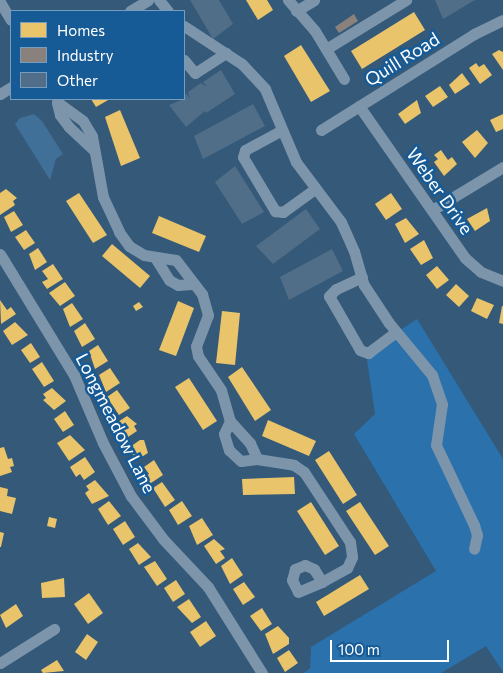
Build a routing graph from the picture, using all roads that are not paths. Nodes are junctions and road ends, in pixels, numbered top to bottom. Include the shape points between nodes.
1 (148, 0) edge
2 (159, 0) edge
3 (288, 0) edge
4 (314, 0) edge
5 (406, 0) edge
6 (0, 2) edge
7 (132, 10) edge
8 (167, 10) edge
9 (296, 11) junction
10 (10, 18) edge
11 (503, 20) edge
12 (185, 27) edge
13 (326, 49) junction
14 (226, 53) junction
15 (185, 61) edge
16 (344, 79) dead end
17 (57, 100) edge
18 (360, 106) junction
19 (282, 130) junction
20 (321, 130) dead end
21 (503, 167) edge
22 (314, 189) junction
23 (432, 210) junction
24 (0, 254) edge
25 (156, 259) junction
26 (362, 276) junction
27 (503, 282) edge
28 (192, 284) junction
29 (396, 332) junction
30 (230, 421) junction
31 (256, 459) junction
32 (474, 549) dead end
33 (322, 582) dead end
34 (54, 629) dead end
35 (0, 665) edge
36 (4, 673) edge
37 (262, 673) edge

1 - 7 street
2 - 8 street
3 - 9 street
4 - 9 street
5 - 13 street
6 - 10 street
9 - 13 street
11 - 18 street, Quill Road via 474,34
12 - 14 street
13 - 16 street
14 - 15 street via 195,73
14 - 19 street via 253,74 265,89
17 - 25 street via 60,115 95,150 108,214 129,246
18 - 20 street, Quill Road
18 - 23 street, Weber Drive
19 - 22 street via 296,162
19 - 22 street via 245,150 243,157 275,211 283,212
21 - 23 street
22 - 26 street via 341,222
23 - 27 street, Weber Drive via 464,258 481,272
24 - 37 street, Longmeadow Lane via 74,375 103,443 132,496 163,539 208,587
25 - 28 street via 169,280 178,285
25 - 28 street via 176,260
26 - 29 street via 364,285
26 - 29 street via 336,288 329,296 355,342 368,353
28 - 30 street via 202,294 208,315 196,346 198,356 221,390
29 - 32 street via 424,364 440,391 442,417 436,445 474,525 477,535
30 - 31 street via 250,443
30 - 31 street via 224,434 229,450 241,461
31 - 33 street via 294,465 304,472 350,542 352,557 347,568
34 - 35 street
35 - 36 street

